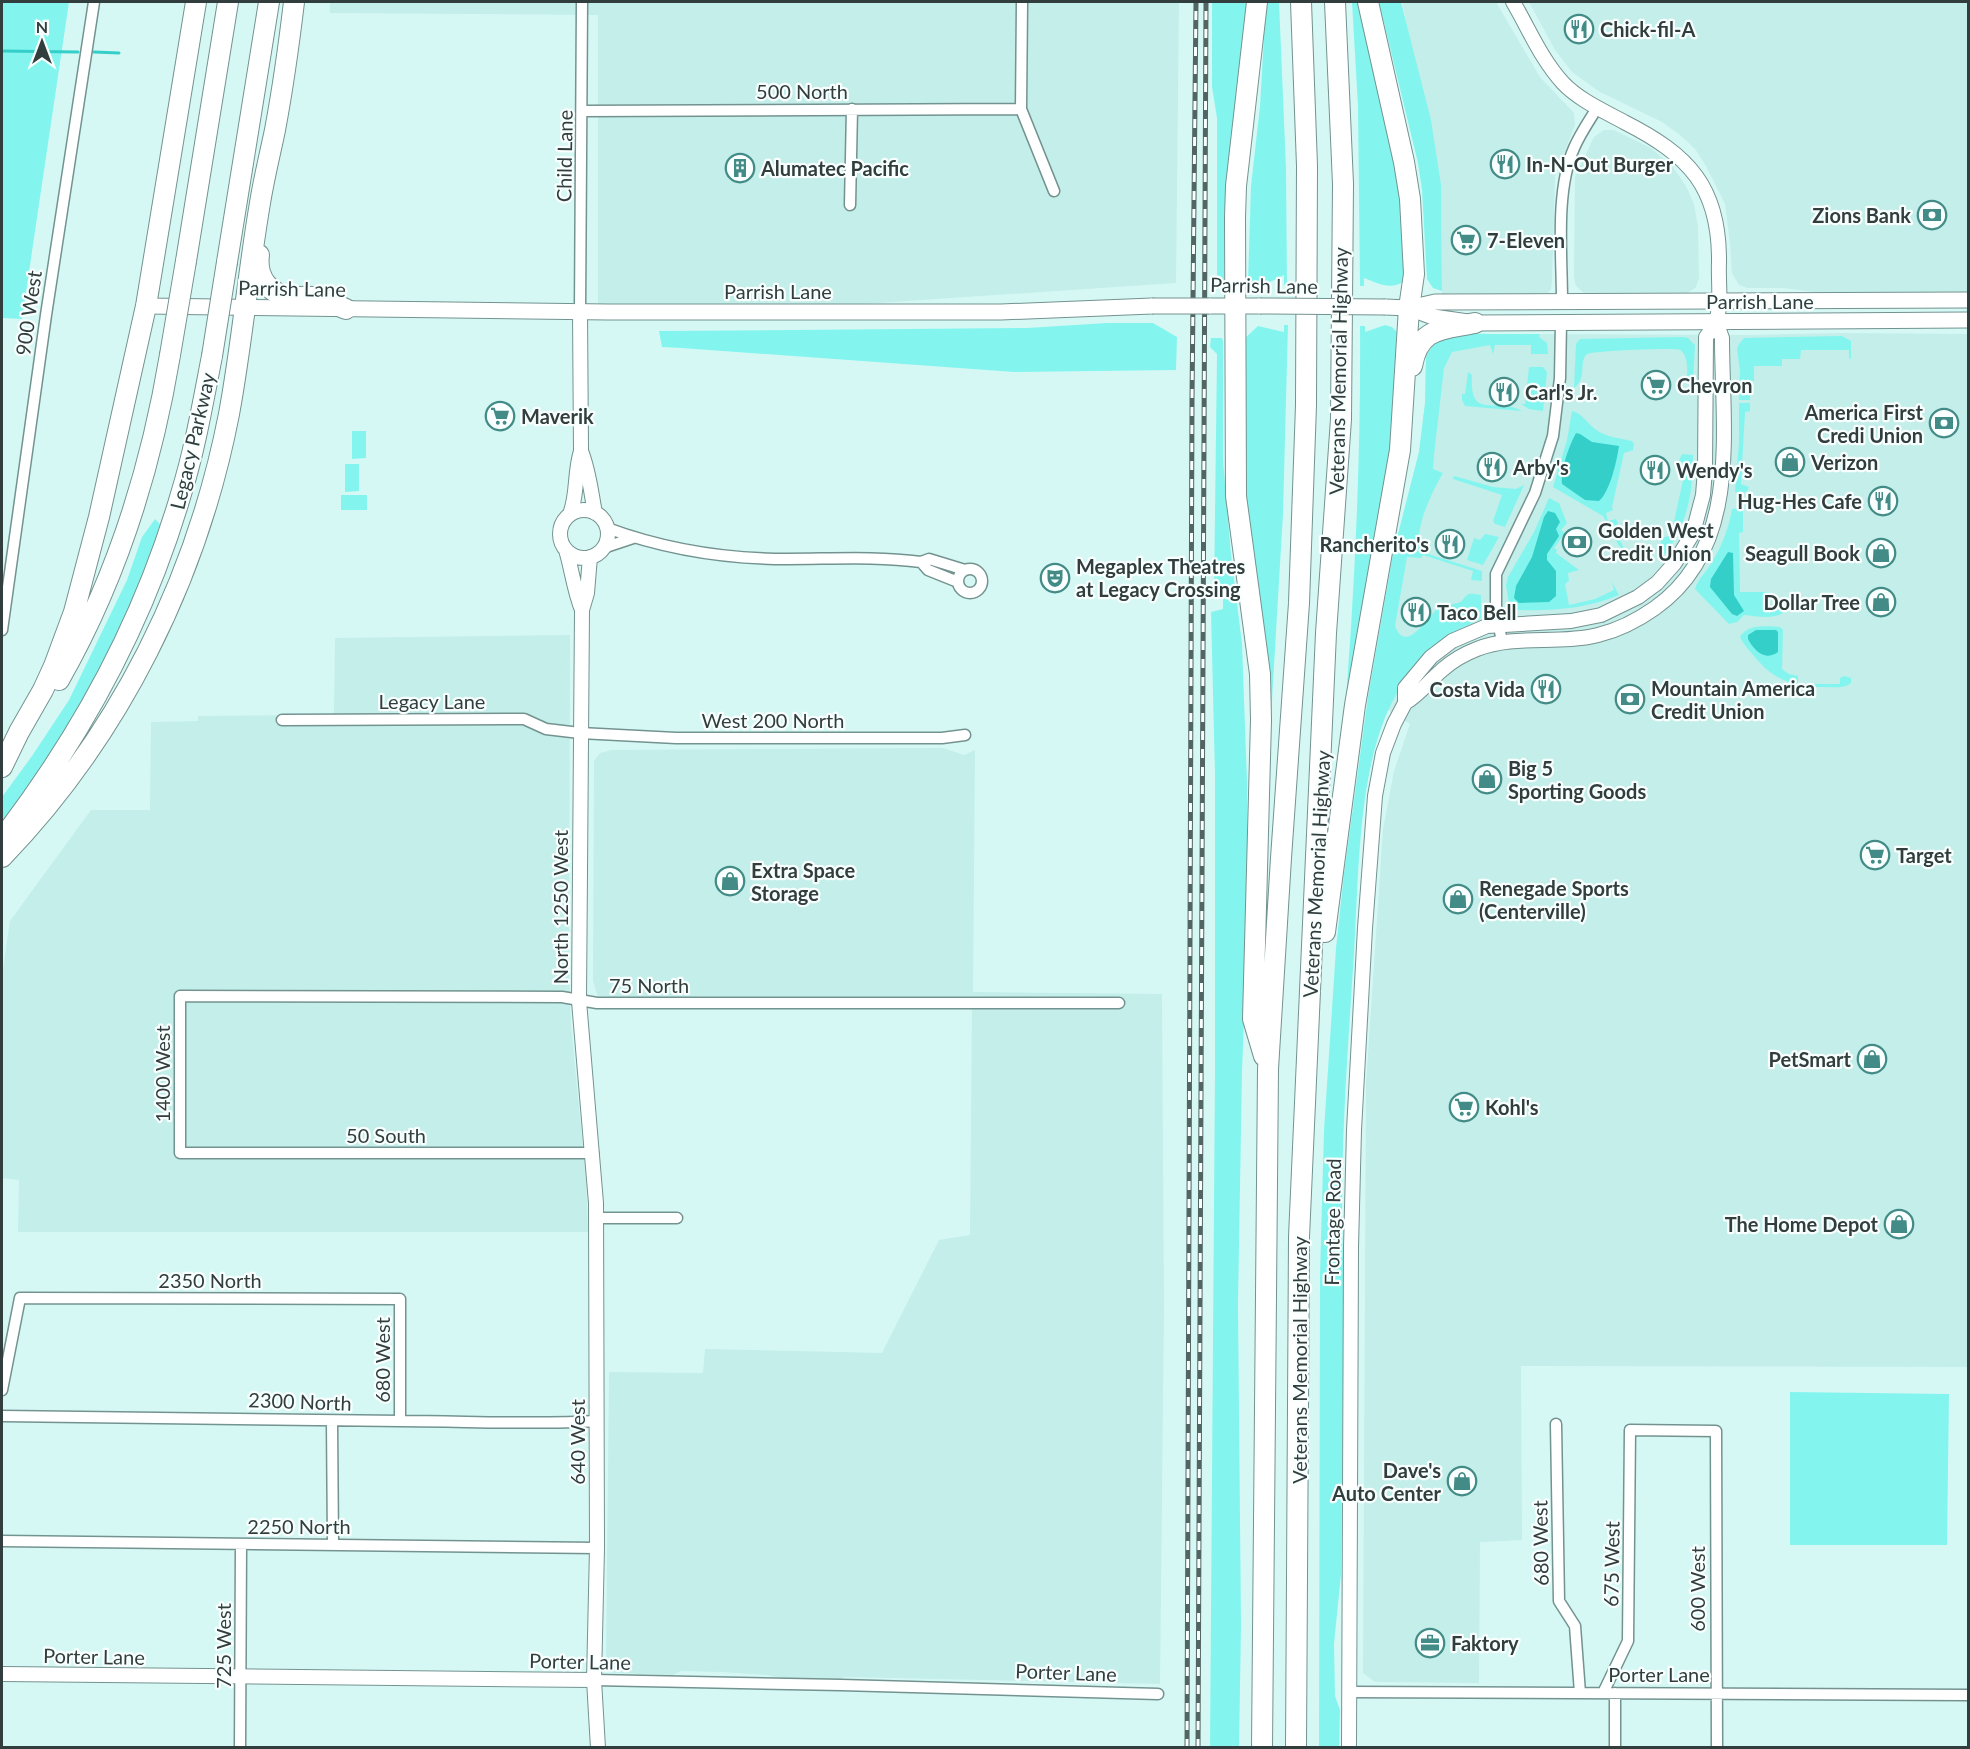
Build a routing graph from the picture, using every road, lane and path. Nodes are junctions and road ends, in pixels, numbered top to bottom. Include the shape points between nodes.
1 (94, 2) edge
2 (196, 2) edge
3 (228, 2) edge
4 (268, 2) edge
5 (294, 2) edge
6 (582, 2) edge
7 (1022, 2) edge
8 (1257, 2) edge
9 (1301, 2) edge
10 (1335, 2) edge
11 (1368, 2) edge
12 (1513, 2) edge
13 (1597, 108) junction
14 (852, 109) junction
15 (1021, 109) junction
16 (582, 111) junction
17 (275, 129) junction
18 (1054, 191) dead end
19 (850, 205) dead end
20 (250, 269) junction
21 (1718, 300) junction
22 (1968, 300) edge
23 (1562, 301) junction
24 (146, 306) junction
25 (1235, 306) junction
26 (1409, 308) junction
27 (245, 309) junction
28 (304, 309) junction
29 (346, 309) junction
30 (580, 311) junction
31 (1968, 320) edge
32 (1561, 322) junction
33 (1716, 322) junction
34 (1475, 323) junction
35 (581, 451) junction
36 (1393, 491) junction
37 (595, 513) junction
38 (570, 514) junction
39 (607, 528) junction
40 (633, 538) junction
41 (603, 548) junction
42 (566, 550) junction
43 (590, 557) junction
44 (921, 562) junction
45 (965, 570) junction
46 (958, 582) junction
47 (582, 610) junction
48 (1498, 624) junction
49 (2, 630) edge
50 (1502, 642) junction
51 (1405, 703) junction
52 (282, 720) dead end
53 (580, 733) junction
54 (965, 735) dead end
55 (2, 767) edge
56 (2, 773) edge
57 (2, 839) edge
58 (2, 857) edge
59 (180, 996) joint
60 (579, 1001) junction
61 (1119, 1003) dead end
62 (1308, 1048) junction
63 (1268, 1069) junction
64 (180, 1153) joint
65 (593, 1153) junction
66 (596, 1203) joint
67 (597, 1218) junction
68 (677, 1218) dead end
69 (400, 1299) joint
70 (2, 1390) edge
71 (2, 1416) edge
72 (400, 1420) junction
73 (332, 1421) junction
74 (597, 1421) junction
75 (1556, 1424) dead end
76 (1716, 1431) joint
77 (2, 1541) edge
78 (333, 1544) junction
79 (241, 1545) junction
80 (597, 1548) junction
81 (2, 1674) edge
82 (241, 1677) junction
83 (594, 1680) junction
84 (1349, 1692) junction
85 (1580, 1693) junction
86 (1158, 1694) dead end
87 (1609, 1694) junction
88 (1717, 1694) junction
89 (1968, 1695) edge
90 (240, 1748) edge
91 (598, 1748) edge
92 (1262, 1748) edge
93 (1296, 1748) edge
94 (1348, 1748) edge
95 (1615, 1748) edge
96 (1717, 1748) edge

1 - 49 street, 900 West
2 - 24 highway
3 - 56 highway, Legacy Parkway, bridge via 170,355 142,483 93,615 28,734
4 - 57 highway, Legacy Parkway, bridge via 212,356 182,493 149,587 93,704 55,766
5 - 17 highway
6 - 16 street, Child Lane
7 - 15 street
8 - 25 highway via 1236,186
9 - 63 highway, Veterans Memorial Highway via 1307,166 1306,405 1299,603
10 - 62 highway, Veterans Memorial Highway via 1343,184 1341,419 1326,633
11 - 26 highway via 1410,199 1414,274
12 - 13 street via 1545,60 1564,84
13 - 21 street via 1664,144 1697,175 1710,199 1719,236
13 - 23 street via 1574,149 1566,176
14 - 15 street, 500 North
14 - 16 street, 500 North
14 - 19 street
15 - 18 street
16 - 30 street, Child Lane
17 - 20 highway
17 - 29 highway via 258,263 261,278 269,288 288,297 320,298
20 - 27 highway
20 - 28 highway via 267,297
21 - 22 main road, Parrish Lane
21 - 23 main road, Parrish Lane
21 - 33 street
23 - 26 main road, Parrish Lane via 1435,302
24 - 27 main road, Parrish Lane
24 - 55 highway via 74,612 43,690
25 - 26 main road, Parrish Lane, bridge
25 - 30 main road, Parrish Lane, bridge via 1001,312
25 - 63 highway via 1236,496 1255,629 1262,720 1253,1019
26 - 34 main road, Parrish Lane via 1433,317
26 - 36 highway via 1400,450
27 - 28 main road, Parrish Lane
27 - 58 highway via 229,414 213,478 171,604 110,719 67,782
28 - 29 main road, Parrish Lane
29 - 30 main road, Parrish Lane
30 - 35 street
31 - 33 main road, Parrish Lane
32 - 33 main road, Parrish Lane
32 - 34 main road, Parrish Lane
32 - 48 street via 1553,436 1535,493 1496,574
33 - 48 street, Frontage Road via 1706,337 1703,495 1693,533 1674,564 1638,597 1601,615 1571,621
33 - 50 street, Frontage Road via 1722,338 1720,495 1712,533 1694,568 1662,603 1616,629 1575,639
34 - 36 highway via 1434,332 1417,345 1412,364 1406,465
35 - 37 street via 588,468
35 - 38 street
36 - 62 highway via 1355,705
37 - 38 street
37 - 39 street
38 - 42 street via 560,535
39 - 40 street
39 - 41 street
40 - 41 street
40 - 44 street via 741,558 866,557
41 - 43 street
42 - 43 street via 578,557
42 - 47 street, North 1250 West
43 - 47 street, North 1250 West
44 - 45 street via 929,559
44 - 46 street via 928,570
45 - 46 street
45 - 46 street via 978,573 980,588 968,593
47 - 53 street, North 1250 West
48 - 50 street
48 - 51 street, Frontage Road via 1464,634 1436,652 1405,688
50 - 51 street, Frontage Road via 1476,649 1454,661 1419,695
51 - 84 street, Frontage Road via 1383,753 1375,796 1361,996 1351,1210
52 - 53 street, Legacy Lane via 524,719 546,729
53 - 54 street, West 200 North via 698,738
53 - 60 street, North 1250 West
59 - 60 street, 75 North via 562,997
59 - 64 street, 1400 West
60 - 61 street, 75 North
60 - 65 street, North 1250 West
62 - 93 highway, Veterans Memorial Highway via 1299,1237
63 - 92 highway, Veterans Memorial Highway
64 - 65 street, 50 South
65 - 66 street, North 1250 West
66 - 67 street, 640 West
67 - 68 street
67 - 74 street, 640 West
69 - 70 street, 2350 North via 20,1298
69 - 72 street, 680 West
71 - 73 street, 2300 North
72 - 73 street, 2300 North
72 - 74 street, 2300 North
73 - 78 street
74 - 80 street, 640 West
75 - 85 street, 680 West via 1559,1601 1575,1626
76 - 87 street, 675 West via 1630,1430 1628,1641
76 - 88 street, 600 West
77 - 79 street, 2250 North
78 - 79 street, 2250 North
78 - 80 street, 2250 North
79 - 82 street, 725 West
80 - 83 street, 640 West
81 - 82 street, Porter Lane
82 - 83 street, Porter Lane
82 - 90 street, 725 West
83 - 86 street, Porter Lane
83 - 91 street
84 - 85 street, Porter Lane
84 - 94 street, Frontage Road
85 - 87 street, Porter Lane
87 - 88 street, Porter Lane
87 - 95 street, 675 West
88 - 89 street, Porter Lane
88 - 96 street, 600 West

